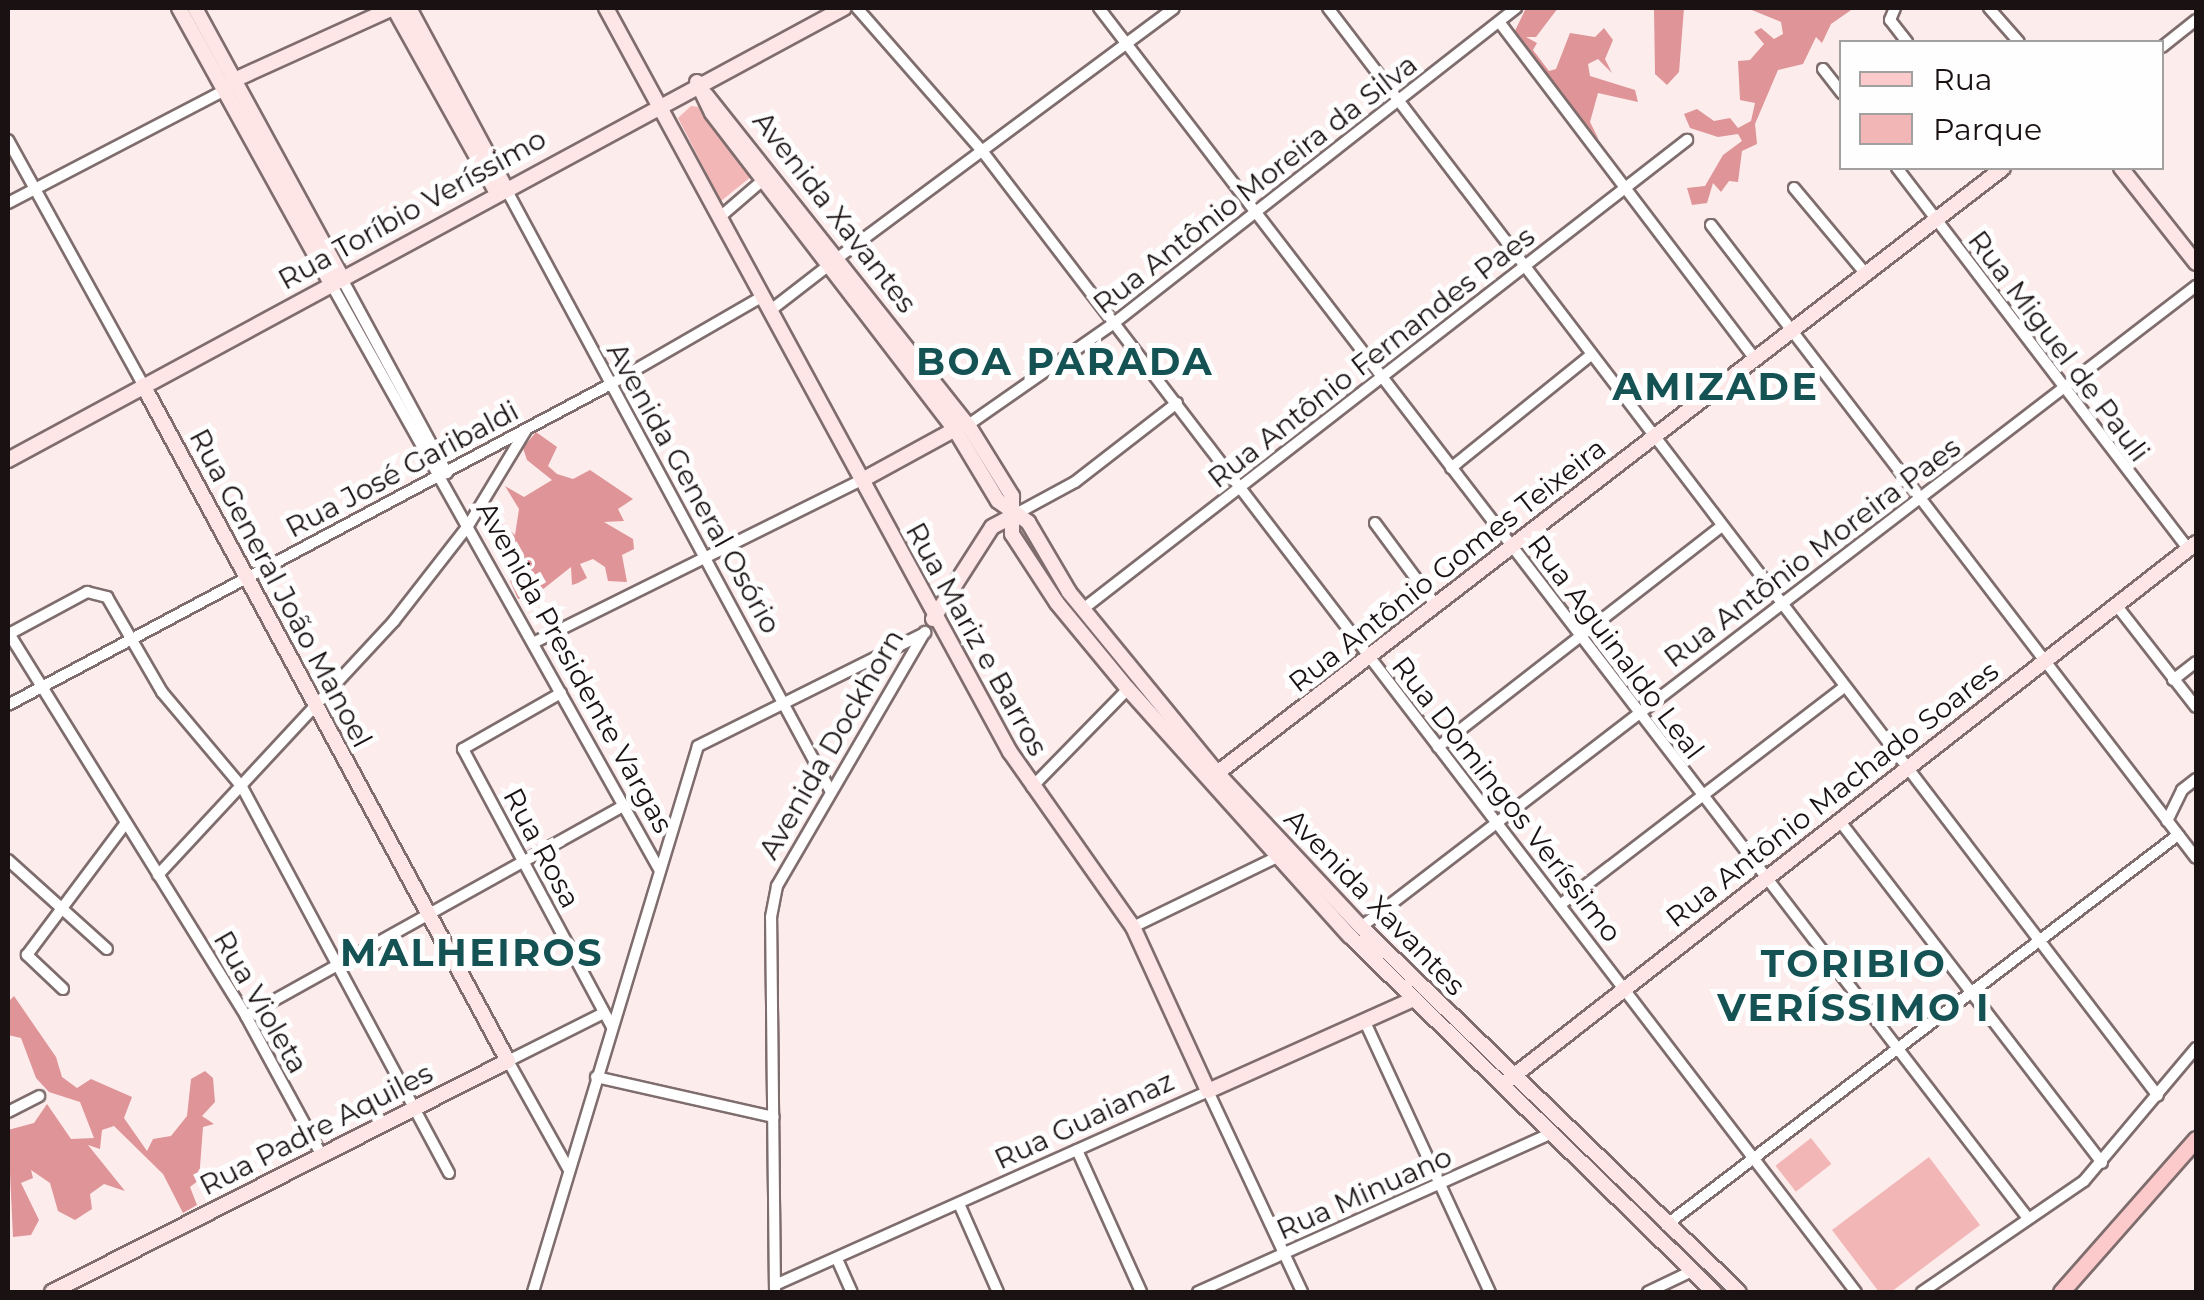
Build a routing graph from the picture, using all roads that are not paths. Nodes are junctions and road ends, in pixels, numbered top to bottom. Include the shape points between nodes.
1 (179, 8) edge
2 (195, 8) edge
3 (393, 8) edge
4 (409, 8) edge
5 (606, 8) edge
6 (844, 8) edge
7 (856, 8) edge
8 (1099, 8) edge
9 (1174, 8) edge
10 (1328, 8) edge
11 (1516, 8) edge
12 (1895, 8) edge
13 (1989, 8) edge
14 (1500, 22) junction
15 (2195, 25) edge
16 (1905, 40) edge
17 (2017, 40) edge
18 (1126, 44) junction
19 (2164, 46) edge
20 (432, 63) junction
21 (1824, 69) dead end
22 (232, 87) junction
23 (701, 88) junction
24 (1839, 89) edge
25 (1398, 101) junction
26 (658, 103) junction
27 (8, 140) edge
28 (1687, 140) dead end
29 (983, 152) junction
30 (1898, 170) edge
31 (2000, 170) edge
32 (2124, 170) edge
33 (762, 180) junction
34 (1624, 187) junction
35 (1794, 188) dead end
36 (34, 189) junction
37 (501, 189) junction
38 (8, 203) edge
39 (1256, 212) junction
40 (720, 218) junction
41 (1936, 220) junction
42 (1711, 225) dead end
43 (834, 261) junction
44 (2196, 264) edge
45 (1524, 266) junction
46 (1866, 274) junction
47 (335, 279) junction
48 (2196, 286) edge
49 (767, 303) junction
50 (1114, 324) junction
51 (1794, 330) junction
52 (1591, 355) junction
53 (1755, 359) junction
54 (1382, 378) junction
55 (143, 385) junction
56 (609, 385) junction
57 (2062, 390) junction
58 (1176, 403) junction
59 (961, 426) junction
60 (527, 428) junction
61 (1654, 436) junction
62 (8, 460) edge
63 (1451, 468) junction
64 (447, 471) junction
65 (436, 477) junction
66 (864, 479) junction
67 (1240, 486) junction
68 (448, 489) junction
69 (1921, 497) junction
70 (1013, 516) junction
71 (1375, 523) dead end
72 (468, 526) junction
73 (1722, 526) junction
74 (1012, 534) junction
75 (985, 536) junction
76 (1511, 546) junction
77 (2192, 546) edge
78 (705, 558) junction
79 (247, 577) junction
80 (1435, 604) junction
81 (1780, 605) junction
82 (2117, 606) junction
83 (1083, 610) junction
84 (934, 619) junction
85 (8, 632) edge
86 (925, 632) junction
87 (1580, 634) junction
88 (132, 639) junction
89 (533, 643) junction
90 (1370, 658) junction
91 (2046, 660) junction
92 (2196, 662) edge
93 (2173, 680) junction
94 (39, 688) junction
95 (1843, 688) junction
96 (1128, 689) junction
97 (561, 693) junction
98 (781, 700) junction
99 (8, 706) edge
100 (317, 707) junction
101 (2196, 707) edge
102 (1640, 712) junction
103 (1438, 747) junction
104 (1906, 768) junction
105 (1212, 778) junction
106 (2196, 779) edge
107 (242, 787) junction
108 (1031, 788) junction
109 (831, 792) junction
110 (1700, 797) junction
111 (624, 806) junction
112 (1839, 820) junction
113 (2168, 821) junction
114 (1496, 822) junction
115 (125, 824) junction
116 (2178, 835) junction
117 (1275, 858) junction
118 (2196, 858) edge
119 (8, 860) edge
120 (524, 861) junction
121 (659, 869) junction
122 (158, 875) junction
123 (1765, 879) junction
124 (1560, 905) junction
125 (62, 910) junction
126 (429, 916) junction
127 (1133, 927) junction
128 (1362, 928) junction
129 (2039, 942) junction
130 (107, 950) dead end
131 (338, 965) junction
132 (1624, 987) junction
133 (64, 989) dead end
134 (1970, 994) junction
135 (1414, 999) junction
136 (604, 1013) junction
137 (246, 1016) junction
138 (1365, 1022) junction
139 (612, 1028) junction
140 (2196, 1048) edge
141 (1896, 1050) junction
142 (508, 1061) junction
143 (1512, 1076) junction
144 (596, 1077) junction
145 (1500, 1087) junction
146 (1208, 1091) junction
147 (40, 1096) dead end
148 (2158, 1096) junction
149 (413, 1107) junction
150 (8, 1112) edge
151 (774, 1117) junction
152 (1548, 1136) junction
153 (2196, 1139) edge
154 (1077, 1150) junction
155 (321, 1154) junction
156 (1753, 1158) junction
157 (2102, 1163) junction
158 (569, 1170) junction
159 (449, 1173) dead end
160 (1439, 1186) junction
161 (960, 1206) junction
162 (2026, 1217) junction
163 (1665, 1226) junction
164 (1284, 1253) junction
165 (837, 1259) junction
166 (1690, 1272) junction
167 (775, 1289) edge
168 (52, 1292) edge
169 (533, 1292) edge
170 (852, 1292) edge
171 (998, 1292) edge
172 (1141, 1292) edge
173 (1198, 1292) edge
174 (1302, 1292) edge
175 (1490, 1292) edge
176 (1648, 1292) edge
177 (1714, 1292) edge
178 (1739, 1292) edge
179 (1856, 1292) edge
180 (1922, 1292) edge
181 (2061, 1292) edge

1 - 22 street, Avenida Presidente Vargas
2 - 22 street, Avenida Presidente Vargas
3 - 20 street, Avenida General Osório
3 - 22 street
4 - 20 street, Avenida General Osório
5 - 26 street, Rua Mariz e Barros
6 - 23 street, Rua Toríbio Veríssimo
7 - 29 street, Rua Domingos Veríssimo
8 - 18 street, Rua Aguinaldo Leal
9 - 18 street, Rua José Garibaldi
10 - 25 street
11 - 14 street, Rua Antônio Moreira da Silva
12 - 16 street via 1890,20
13 - 17 street
14 - 25 street, Rua Antônio Moreira da Silva
14 - 34 street
15 - 19 street
18 - 29 street, Rua José Garibaldi
18 - 39 street, Rua Aguinaldo Leal
20 - 37 street, Avenida General Osório
21 - 24 street
22 - 36 street
22 - 47 street, Avenida Presidente Vargas
23 - 26 street, Rua Toríbio Veríssimo
23 - 33 street, Avenida Xavantes
23 - 43 street, Avenida Xavantes
25 - 39 street, Rua Antônio Moreira da Silva
25 - 45 street
26 - 37 street, Rua Toríbio Veríssimo
26 - 40 street, Rua Mariz e Barros
27 - 36 street, Rua General João Manoel
28 - 34 street, Rua Antônio Fernandes Paes
29 - 43 street, Rua José Garibaldi
29 - 50 street, Rua Domingos Veríssimo
30 - 41 street, Rua Miguel de Pauli
31 - 41 street, Rua Antônio Gomes Teixeira
32 - 44 street
33 - 40 street
33 - 43 street, Avenida Xavantes
34 - 45 street, Rua Antônio Fernandes Paes
34 - 53 street
35 - 46 street
36 - 38 street
36 - 55 street, Rua General João Manoel
37 - 47 street, Rua Toríbio Veríssimo
37 - 56 street, Avenida General Osório
39 - 50 street, Rua Antônio Moreira da Silva
39 - 54 street, Rua Aguinaldo Leal
40 - 49 street, Rua Mariz e Barros
41 - 46 street, Rua Antônio Gomes Teixeira
41 - 57 street, Rua Miguel de Pauli
42 - 51 street
43 - 49 street, Rua José Garibaldi
43 - 59 street, Avenida Xavantes
45 - 52 street
45 - 54 street, Rua Antônio Fernandes Paes
46 - 51 street, Rua Antônio Gomes Teixeira
47 - 55 street, Rua Toríbio Veríssimo
47 - 64 street, Avenida Presidente Vargas
47 - 65 street, Avenida Presidente Vargas
48 - 57 street, Rua Antônio Moreira Paes
49 - 56 street, Rua José Garibaldi
49 - 66 street, Rua Mariz e Barros
50 - 58 street, Rua Domingos Veríssimo
50 - 59 street, Rua Antônio Moreira da Silva
51 - 53 street, Rua Antônio Gomes Teixeira
51 - 69 street
52 - 61 street
52 - 63 street
53 - 61 street, Rua Antônio Gomes Teixeira
54 - 63 street, Rua Aguinaldo Leal
54 - 67 street, Rua Antônio Fernandes Paes
55 - 62 street, Rua Toríbio Veríssimo
55 - 79 street, Rua General João Manoel
56 - 60 street, Rua José Garibaldi
56 - 78 street, Avenida General Osório
57 - 69 street, Rua Antônio Moreira Paes
57 - 77 street, Rua Miguel de Pauli
58 - 67 street, Rua Domingos Veríssimo
58 - 70 street via 1075,482
59 - 66 street
59 - 70 street, Avenida Xavantes
60 - 64 street, Rua José Garibaldi
60 - 72 street
61 - 73 street
61 - 76 street, Rua Antônio Gomes Teixeira
63 - 76 street, Rua Aguinaldo Leal
64 - 65 street, Rua José Garibaldi
64 - 68 street, Avenida Presidente Vargas
65 - 68 street, Avenida Presidente Vargas
65 - 79 street, Rua José Garibaldi
66 - 78 street
66 - 84 street, Rua Mariz e Barros
67 - 83 street, Rua Antônio Fernandes Paes
67 - 90 street, Rua Domingos Veríssimo
68 - 72 street, Avenida Presidente Vargas
69 - 81 street, Rua Antônio Moreira Paes
69 - 91 street
70 - 74 street
70 - 75 street, Avenida Dockhorn
70 - 83 street, Avenida Xavantes via 1028,522
71 - 80 street
72 - 89 street, Avenida Presidente Vargas
72 - 100 street
73 - 81 street
73 - 87 street
74 - 75 street
74 - 96 street, Avenida Xavantes via 1057,604
75 - 84 street, Avenida Dockhorn
76 - 80 street, Rua Antônio Gomes Teixeira
76 - 87 street, Rua Aguinaldo Leal
77 - 82 street, Rua Antônio Machado Soares
78 - 89 street
78 - 98 street, Avenida General Osório
79 - 88 street, Rua José Garibaldi
79 - 100 street, Rua General João Manoel
80 - 90 street, Rua Antônio Gomes Teixeira
81 - 95 street
81 - 102 street, Rua Antônio Moreira Paes
82 - 91 street, Rua Antônio Machado Soares
82 - 93 street
83 - 105 street, Avenida Xavantes
84 - 86 street, Avenida Dockhorn
84 - 108 street, Rua Mariz e Barros
85 - 88 street via 98,592
85 - 94 street, Rua Violeta
86 - 98 street
86 - 109 street, Avenida Dockhorn
87 - 102 street, Rua Aguinaldo Leal
87 - 103 street
88 - 94 street, Rua José Garibaldi
88 - 107 street via 162,692
89 - 97 street, Avenida Presidente Vargas
90 - 103 street, Rua Domingos Veríssimo
90 - 105 street, Rua Antônio Gomes Teixeira
91 - 104 street, Rua Antônio Machado Soares
91 - 113 street
92 - 93 street
93 - 101 street
94 - 99 street, Rua José Garibaldi
94 - 115 street, Rua Violeta
95 - 104 street
95 - 110 street
96 - 105 street, Avenida Xavantes
96 - 108 street
97 - 111 street, Avenida Presidente Vargas
97 - 120 street, Rua Rosa via 463,749
98 - 109 street, Avenida General Osório
98 - 121 street via 704,740
100 - 107 street
100 - 126 street, Rua General João Manoel
102 - 110 street, Rua Aguinaldo Leal
102 - 114 street, Rua Antônio Moreira Paes
103 - 114 street, Rua Domingos Veríssimo
104 - 112 street, Rua Antônio Machado Soares
104 - 129 street
105 - 117 street, Avenida Xavantes
105 - 128 street, Avenida Xavantes
106 - 113 street via 2182,790
107 - 122 street
107 - 131 street
108 - 127 street, Rua Mariz e Barros
109 - 151 street, Avenida Dockhorn via 794,850 771,917
110 - 123 street, Rua Aguinaldo Leal
110 - 124 street
111 - 120 street
111 - 121 street, Avenida Presidente Vargas
112 - 123 street, Rua Antônio Machado Soares
112 - 134 street
113 - 116 street
114 - 124 street, Rua Domingos Veríssimo
114 - 128 street, Rua Antônio Moreira Paes
115 - 122 street, Rua Violeta
115 - 125 street
116 - 118 street
116 - 129 street
117 - 127 street
117 - 135 street, Avenida Xavantes
119 - 125 street
120 - 126 street
120 - 136 street, Rua Rosa
121 - 139 street
122 - 137 street, Rua Violeta
123 - 132 street, Rua Antônio Machado Soares
123 - 141 street, Rua Aguinaldo Leal
124 - 132 street, Rua Domingos Veríssimo
125 - 130 street
125 - 133 street via 26,959
126 - 131 street
126 - 142 street, Rua General João Manoel
127 - 146 street, Rua Mariz e Barros
128 - 143 street, Avenida Xavantes
129 - 134 street
129 - 148 street
131 - 137 street
131 - 149 street
132 - 143 street, Rua Antônio Machado Soares
132 - 156 street, Rua Domingos Veríssimo
134 - 141 street
134 - 157 street
135 - 138 street, Rua Guaianaz
135 - 145 street, Avenida Xavantes
136 - 139 street, Rua Rosa
136 - 142 street, Rua Padre Aquiles
137 - 155 street, Rua Violeta
138 - 146 street, Rua Guaianaz
138 - 160 street
139 - 144 street
140 - 148 street
141 - 156 street
141 - 162 street, Rua Aguinaldo Leal
142 - 149 street, Rua Padre Aquiles
142 - 158 street
143 - 145 street, Rua Antônio Machado Soares
143 - 163 street, Avenida Xavantes
144 - 151 street
144 - 158 street
145 - 152 street, Avenida Xavantes
146 - 154 street, Rua Guaianaz
146 - 164 street, Rua Mariz e Barros
147 - 150 street
148 - 157 street
149 - 155 street, Rua Padre Aquiles
149 - 159 street
151 - 167 street, Avenida Dockhorn
152 - 160 street, Rua Minuano
152 - 166 street, Avenida Xavantes
153 - 181 main road
154 - 161 street, Rua Guaianaz
154 - 172 street
155 - 168 street, Rua Padre Aquiles
156 - 163 street
156 - 179 street, Rua Domingos Veríssimo
157 - 162 street
158 - 169 street
160 - 164 street, Rua Minuano
160 - 175 street
161 - 165 street, Rua Guaianaz
161 - 171 street
162 - 180 street
163 - 178 street, Avenida Xavantes
164 - 173 street, Rua Minuano
164 - 174 street, Rua Mariz e Barros
165 - 167 street, Rua Guaianaz
165 - 170 street
166 - 176 street
166 - 177 street, Avenida Xavantes

